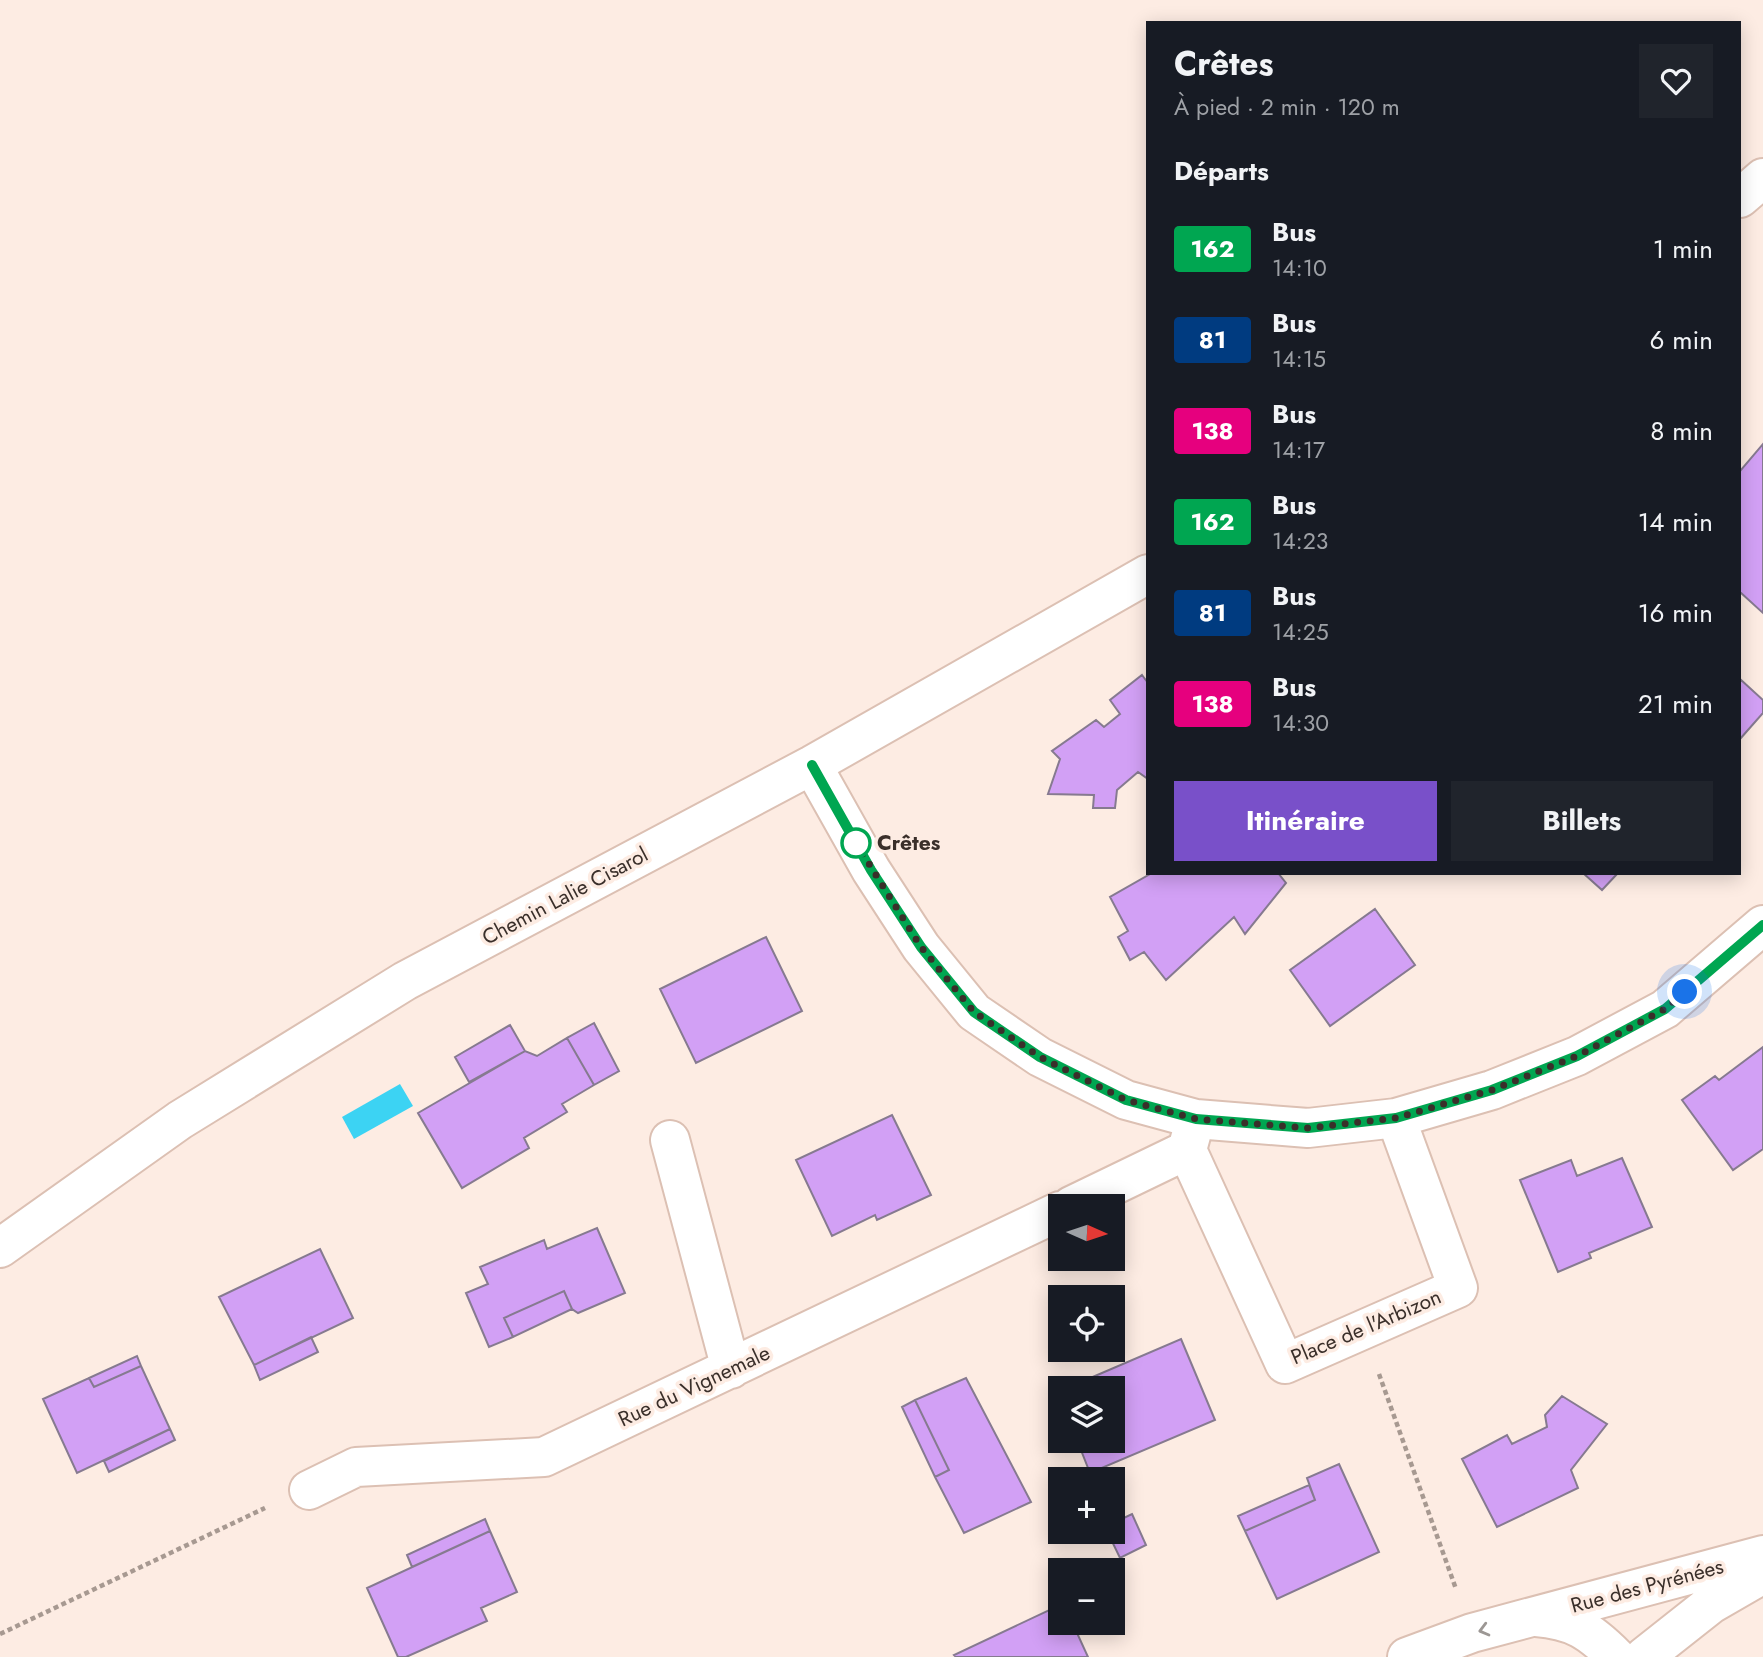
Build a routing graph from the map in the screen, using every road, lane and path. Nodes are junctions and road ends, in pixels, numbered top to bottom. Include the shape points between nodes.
1 (1763, 178) edge
2 (1741, 197) edge
3 (1146, 575) edge
4 (812, 765) junction
5 (1763, 925) edge
6 (1396, 1118) junction
7 (1191, 1135) junction
8 (670, 1140) dead end
9 (1091, 1194) edge
10 (1048, 1217) edge
11 (0, 1248) edge
12 (1363, 1330) junction
13 (731, 1369) junction
14 (309, 1490) joint
15 (1763, 1555) edge
16 (1763, 1574) edge
17 (1531, 1617) junction
18 (1472, 1633) junction
19 (0, 1634) edge
20 (1408, 1657) edge
21 (1616, 1657) edge
22 (1644, 1657) edge

1 - 2 street
3 - 4 street, Chemin Lalie Cisarol
4 - 7 street via 921,947 974,1012 1040,1057
4 - 11 street, Chemin Lalie Cisarol via 405,981 180,1120
5 - 6 street via 1665,1009 1577,1056 1492,1090
6 - 7 street
6 - 12 street, Place de l'Arbizon via 1458,1288
7 - 9 street
7 - 12 street, Place de l'Arbizon via 1285,1364
8 - 13 street
10 - 13 street, Rue du Vignemale
12 - 18 path
13 - 14 street, Rue du Vignemale via 544,1457 356,1467
14 - 19 path
15 - 17 street, Rue des Pyrénées
16 - 22 street via 1711,1604
17 -> 18 street, Rue des Pyrénées
17 - 21 street, Rue des Pyrénées via 1560,1619 1586,1630
18 - 20 street, Rue des Pyrénées

